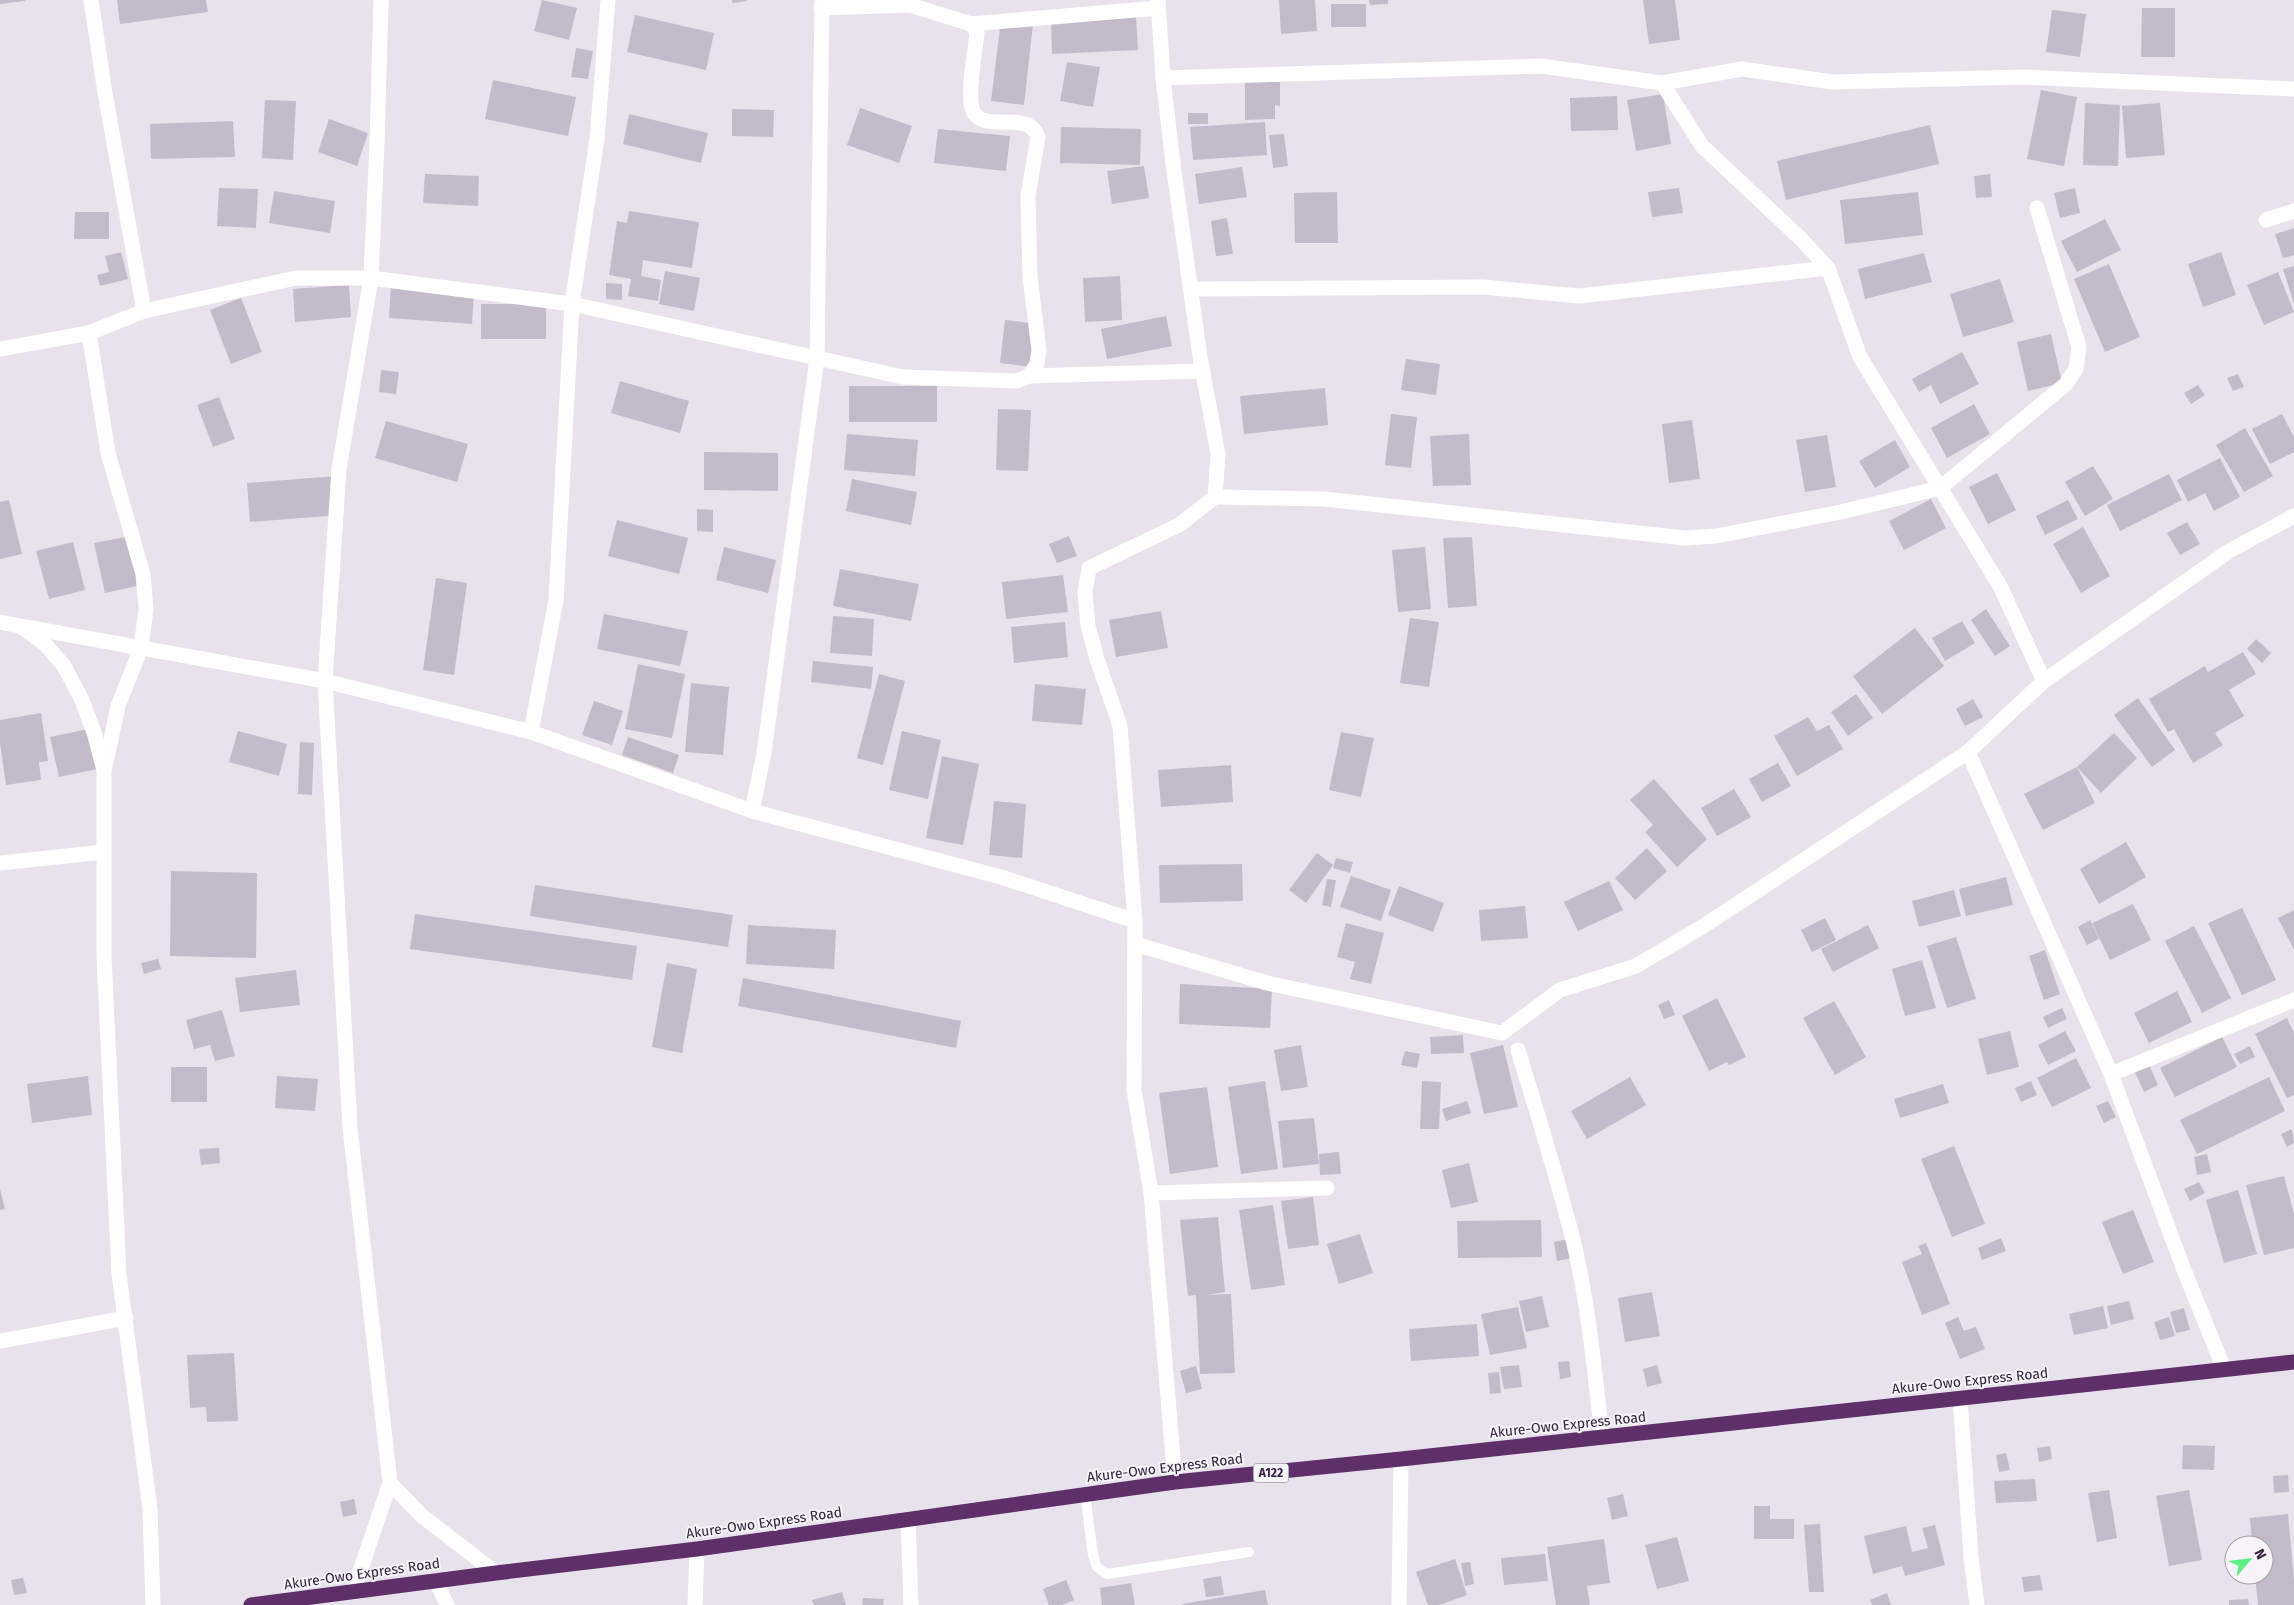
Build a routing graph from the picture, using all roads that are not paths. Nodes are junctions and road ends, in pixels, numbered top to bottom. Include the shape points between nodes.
1 (91, 0) edge
2 (381, 0) edge
3 (608, 0) edge
4 (822, 4) edge
5 (1158, 4) edge
6 (972, 24) junction
7 (1163, 78) junction
8 (1662, 83) junction
9 (2294, 90) edge
10 (2037, 208) dead end
11 (2294, 211) edge
12 (2266, 220) dead end
13 (1828, 268) junction
14 (370, 278) junction
15 (1192, 289) junction
16 (572, 304) junction
17 (144, 310) junction
18 (89, 333) junction
19 (0, 349) edge
20 (817, 358) junction
21 (1203, 371) junction
22 (1029, 376) junction
23 (1940, 488) junction
24 (1215, 497) junction
25 (2294, 516) edge
26 (0, 622) edge
27 (20, 626) junction
28 (141, 648) junction
29 (2044, 681) junction
30 (326, 682) junction
31 (531, 732) junction
32 (1968, 752) junction
33 (104, 770) junction
34 (752, 811) junction
35 (104, 852) junction
36 (0, 863) edge
37 (1135, 921) junction
38 (1135, 944) junction
39 (2294, 1000) edge
40 (1518, 1050) dead end
41 (2111, 1074) junction
42 (1327, 1188) dead end
43 (1151, 1193) junction
44 (126, 1318) junction
45 (0, 1341) edge
46 (2294, 1362) edge
47 (2224, 1370) junction
48 (1960, 1398) junction
49 (1602, 1437) junction
50 (1402, 1460) junction
51 (1175, 1482) junction
52 (390, 1483) junction
53 (1085, 1494) junction
54 (908, 1519) junction
55 (697, 1549) junction
56 (1249, 1552) dead end
57 (496, 1573) junction
58 (436, 1580) junction
59 (353, 1592) junction
60 (153, 1605) edge
61 (251, 1605) edge
62 (447, 1605) edge
63 (695, 1605) edge
64 (911, 1605) edge
65 (1400, 1605) edge
66 (1977, 1605) edge

1 - 17 street
2 - 14 street
3 - 16 street via 597,139
4 - 6 street via 910,5
4 - 20 street
5 - 6 street
5 - 7 street
6 - 22 street via 977,32 970,100 974,113 982,120 1028,124 1038,137 1028,196 1030,277 1039,350 1037,364
7 - 8 street via 1541,66
7 - 15 street
8 - 9 street via 1742,69 1832,82 2023,77
8 - 13 street via 1702,146
10 - 23 street via 2079,347 2076,369 2066,384
11 - 12 street
13 - 15 street via 1579,296 1483,287
13 - 23 street via 1860,357
14 - 16 street
14 - 17 street via 296,278
14 - 30 street via 339,469
15 - 21 street
16 - 20 street
16 - 31 street via 556,600
17 - 18 street
18 - 19 street
18 - 28 street via 108,453 143,574 146,609
20 - 22 street via 902,376 1017,381
20 - 34 street via 764,753
21 - 22 street
21 - 24 street via 1218,454
23 - 24 street via 1822,516 1716,536 1686,538 1324,499
23 - 29 street via 2000,586
24 - 37 street via 1179,525 1089,568 1085,593 1088,626 1120,726
25 - 29 street via 2229,551
26 - 27 street
27 - 28 street
27 - 33 street via 45,644 64,666 81,698
28 - 30 street
28 - 33 street via 118,706
29 - 32 street
30 - 31 street
30 - 52 street via 350,1128
31 - 34 street
32 - 38 street via 1694,932 1636,966 1560,990 1502,1033 1267,983
32 - 41 street
33 - 35 street
34 - 37 street via 1001,878
35 - 36 street
35 - 44 street via 106,996 119,1274
37 - 38 street
38 - 43 street via 1134,1090
39 - 41 street
40 - 49 street via 1556,1174 1575,1250 1592,1346
41 - 47 street
42 - 43 street
43 - 51 street
44 - 45 street
44 - 60 street via 150,1508
46 - 47 highway, Akure-Owo Express Road / A122
47 - 48 highway, Akure-Owo Express Road / A122
48 - 49 highway, Akure-Owo Express Road / A122
48 - 66 street
49 - 50 highway, Akure-Owo Express Road / A122
50 - 51 highway, Akure-Owo Express Road / A122
50 - 65 street
51 - 53 highway, Akure-Owo Express Road / A122
52 - 57 street via 422,1516
52 - 59 street
53 - 54 highway, Akure-Owo Express Road / A122
53 - 56 lane via 1093,1555 1097,1567 1107,1574
54 - 55 highway, Akure-Owo Express Road / A122
54 - 64 street
55 - 57 highway, Akure-Owo Express Road / A122
55 - 63 street
57 - 58 highway, Akure-Owo Express Road / A122
58 - 59 highway, Akure-Owo Express Road / A122
58 - 62 street
59 - 61 highway, Akure-Owo Express Road / A122

